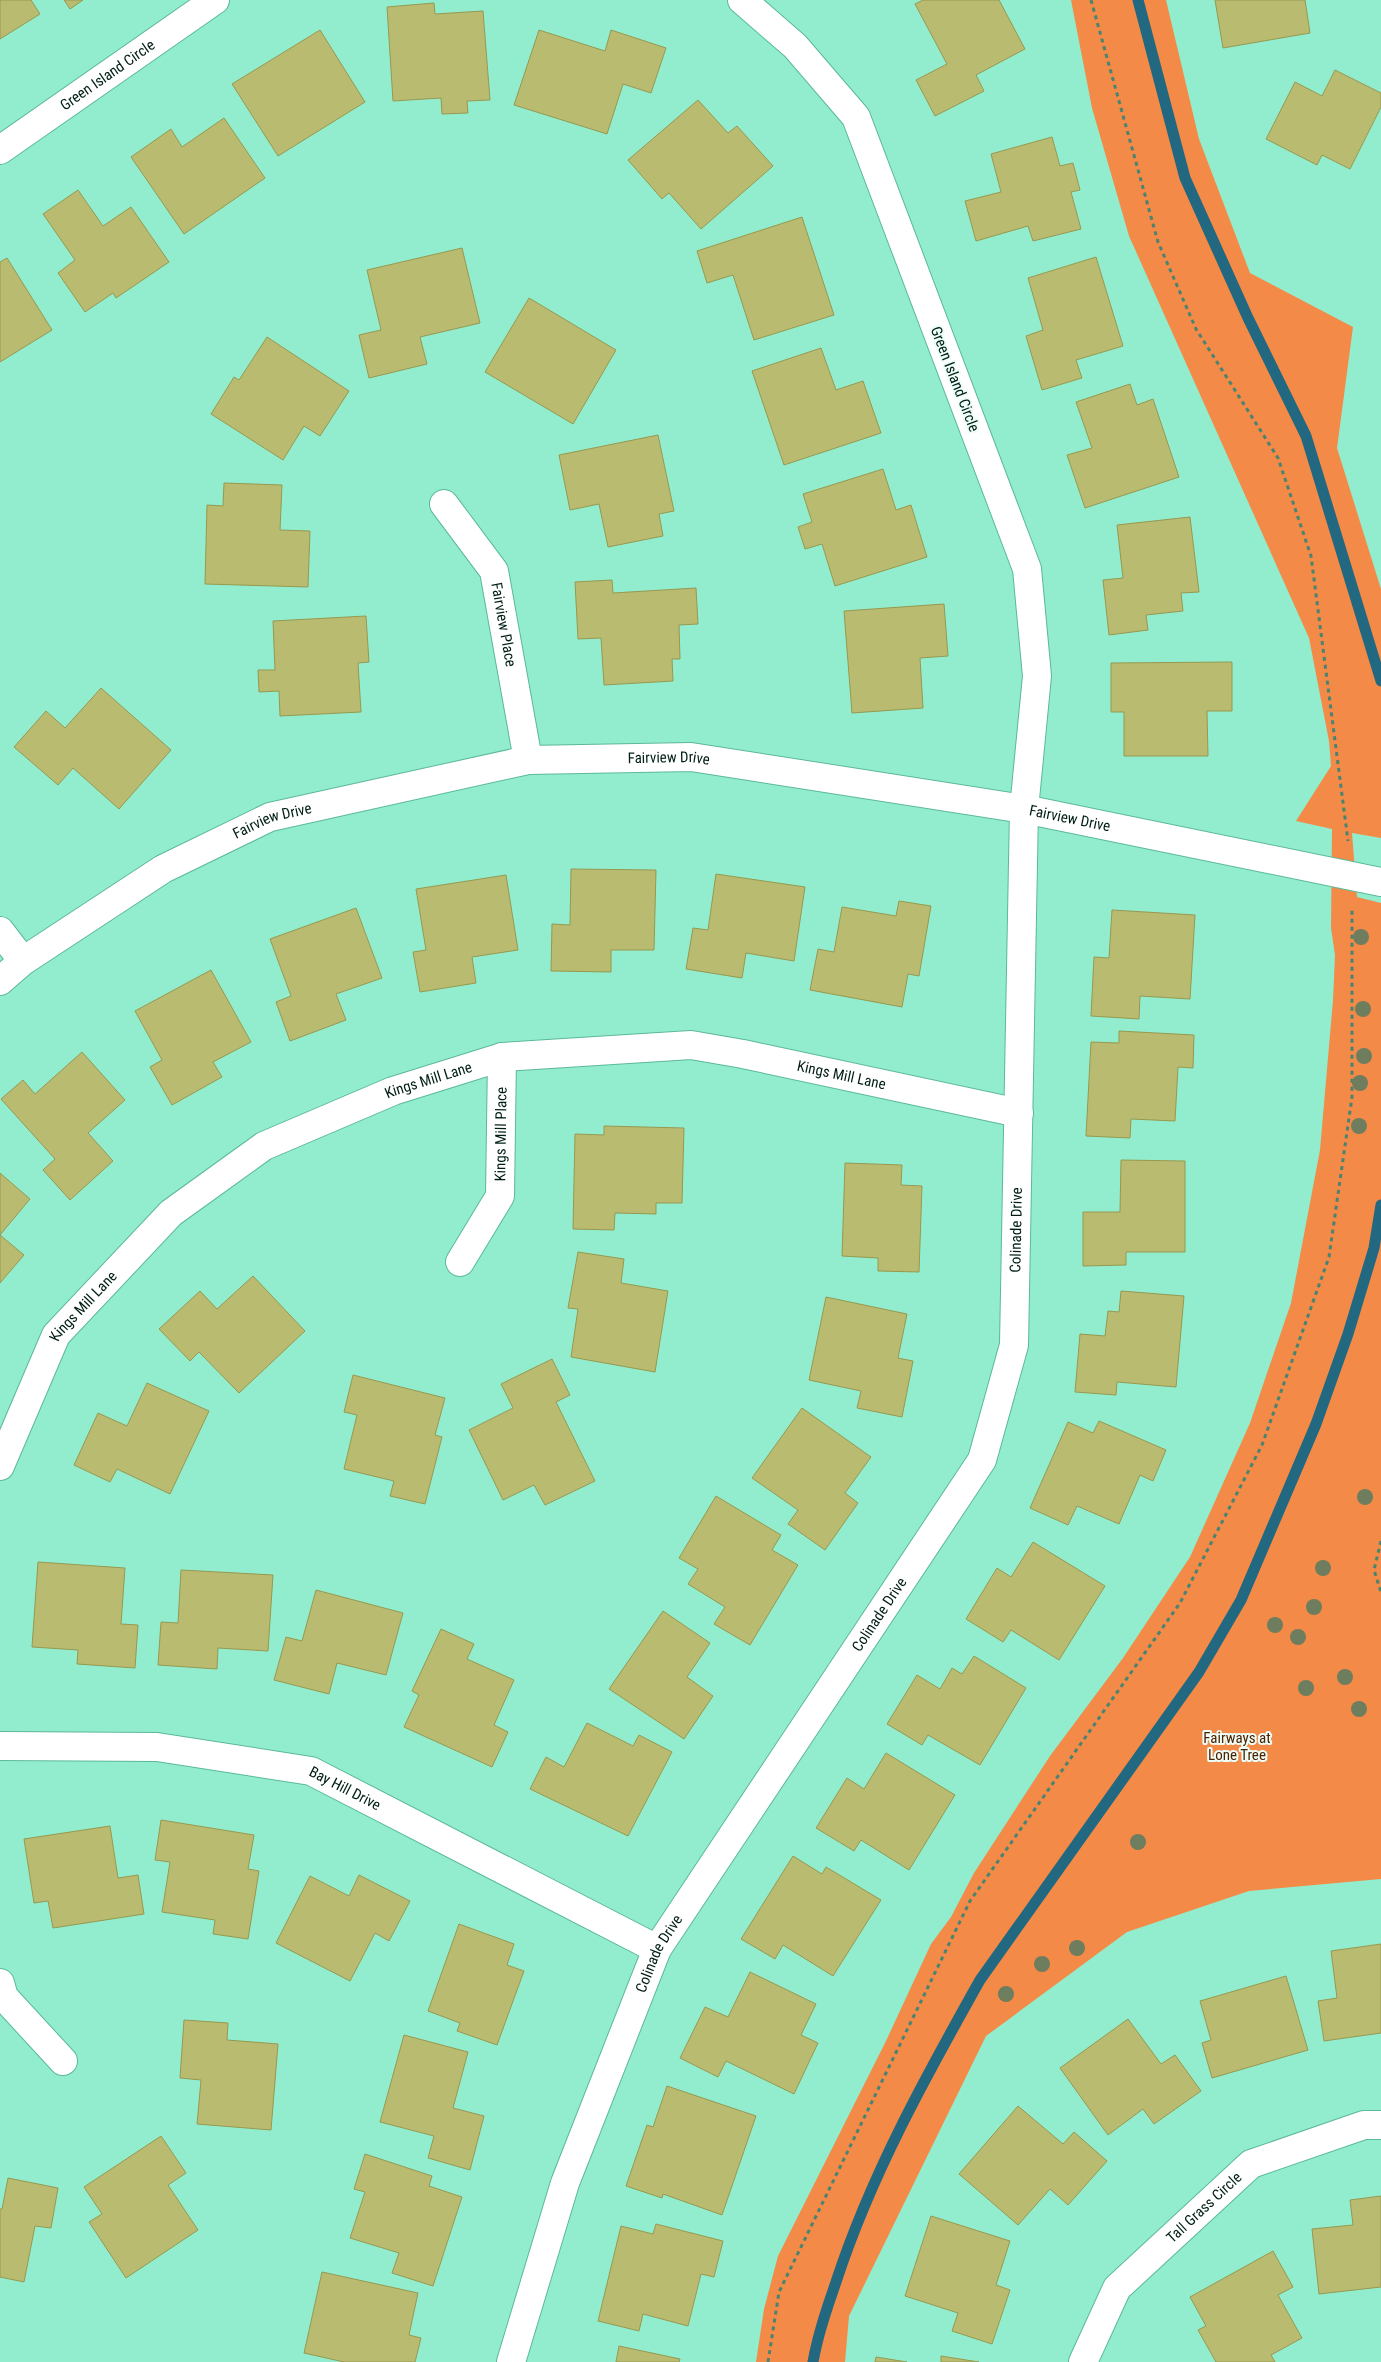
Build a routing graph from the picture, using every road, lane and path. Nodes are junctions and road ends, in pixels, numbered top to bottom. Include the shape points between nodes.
1 (215, 0) edge
2 (742, 0) edge
3 (1091, 0) edge
4 (0, 150) edge
5 (444, 504) dead end
6 (528, 760) junction
7 (1024, 809) junction
8 (1352, 877) junction
9 (1381, 882) edge
10 (0, 931) edge
11 (23, 960) junction
12 (0, 981) edge
13 (502, 1057) junction
14 (1020, 1113) junction
15 (460, 1262) dead end
16 (0, 1466) edge
17 (1381, 1541) edge
18 (1381, 1592) edge
19 (0, 1746) edge
20 (657, 1949) junction
21 (0, 1983) edge
22 (63, 2060) dead end
23 (1381, 2125) edge
24 (511, 2362) edge
25 (768, 2362) edge
26 (1083, 2362) edge

1 - 4 street, Green Island Circle
2 - 7 street, Green Island Circle via 796,46 856,117 1027,569 1037,676
3 - 8 path via 1158,242 1196,329 1278,458 1311,556
5 - 6 street, Fairview Place via 494,571
6 - 7 street, Fairview Drive via 691,757
6 - 11 street, Fairview Drive via 270,816 162,869
7 - 8 street, Fairview Drive
7 - 14 street, Colinade Drive
8 - 9 street, Fairview Drive
8 - 25 path via 1352,1097 1329,1257 1262,1446 1180,1603 970,1901 778,2292
10 - 11 street
11 - 12 street, Fairview Drive
13 - 14 street, Kings Mill Lane via 691,1045
13 - 15 street, Kings Mill Place via 500,1196
13 - 16 street, Kings Mill Lane via 393,1091 264,1146 171,1213 56,1334
14 - 20 street, Colinade Drive via 1014,1345 982,1460
17 - 18 path via 1374,1570
19 - 20 street, Bay Hill Drive via 157,1747 311,1771
20 - 24 street, Colinade Drive via 565,2183
21 - 22 street via 4,1997
23 - 26 street, Tall Grass Circle via 1364,2125 1251,2164 1117,2288

